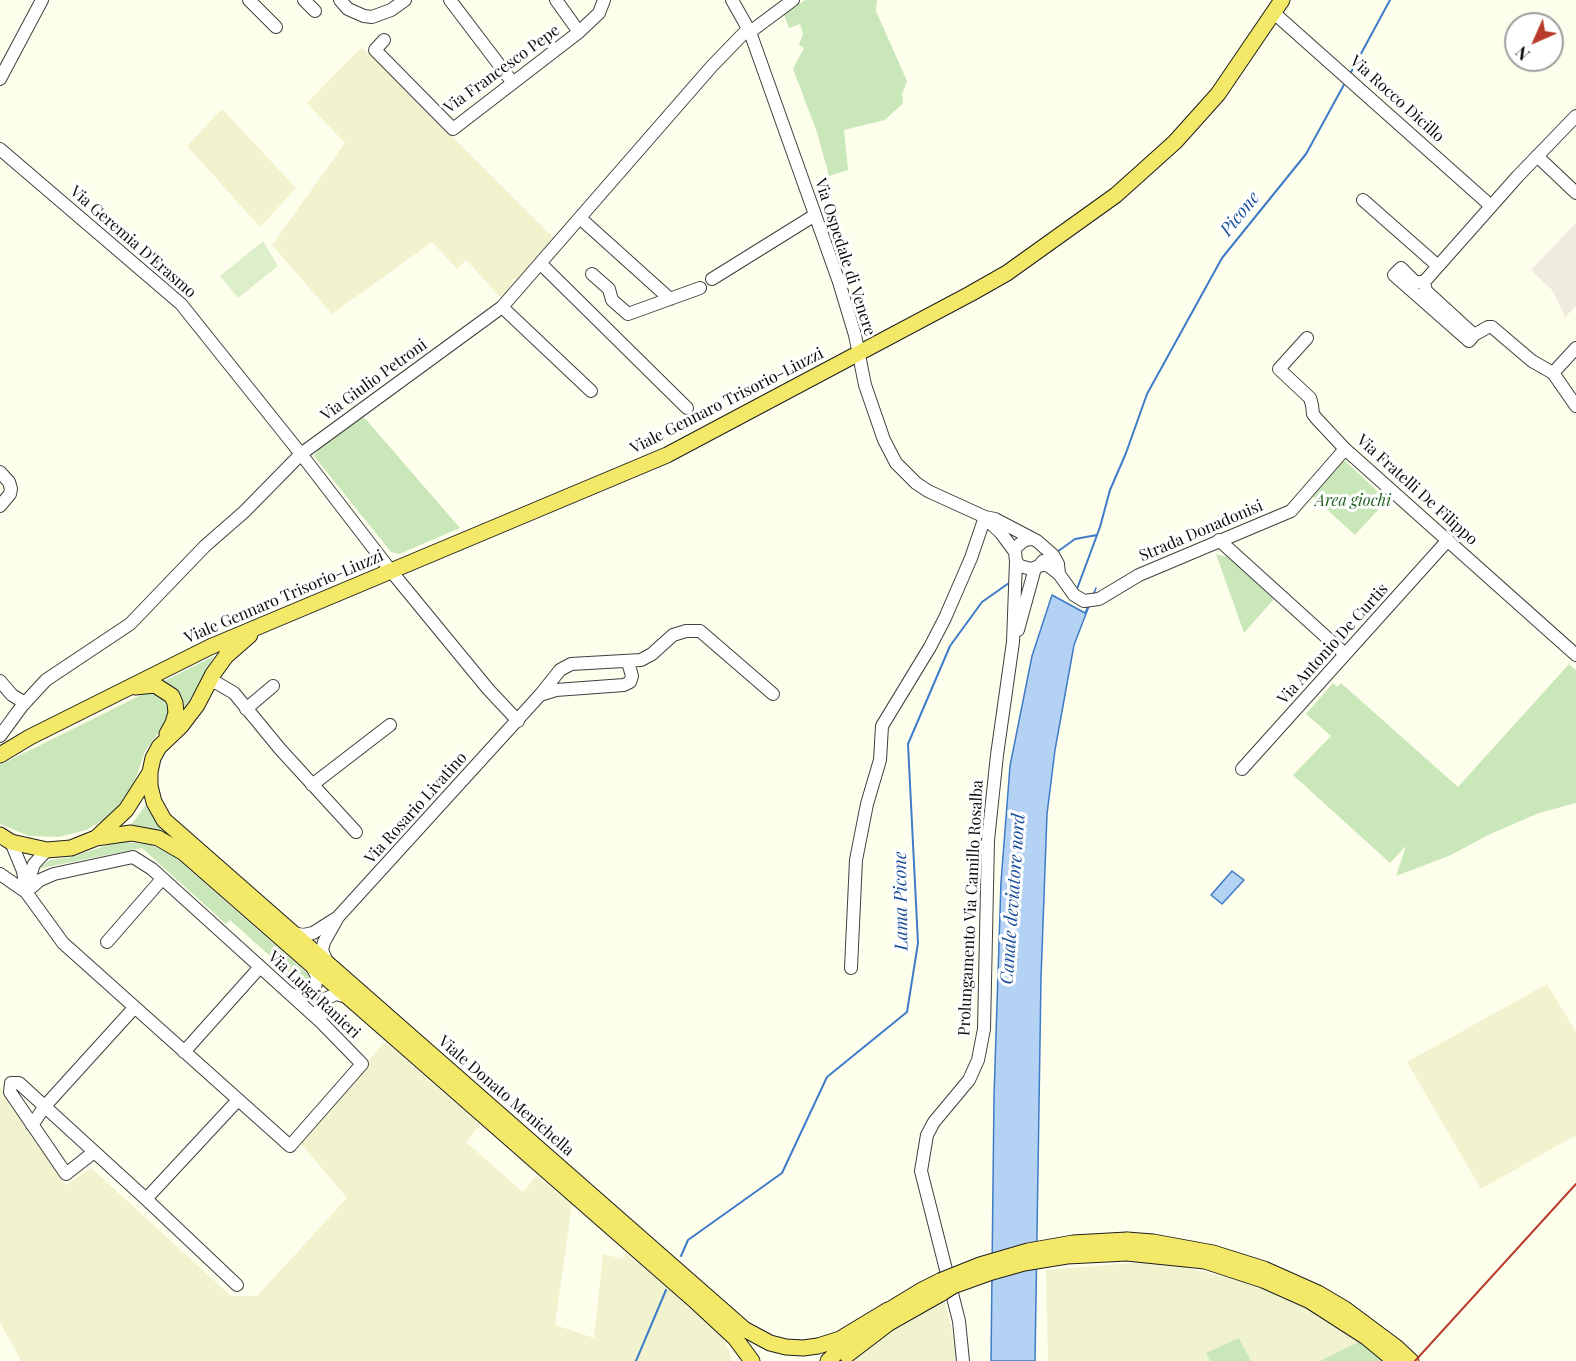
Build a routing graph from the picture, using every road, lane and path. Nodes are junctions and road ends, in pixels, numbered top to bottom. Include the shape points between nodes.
1 (42, 0) edge
2 (249, 0) edge
3 (304, 0) edge
4 (340, 0) edge
5 (405, 0) edge
6 (450, 0) edge
7 (556, 0) edge
8 (604, 0) edge
9 (732, 0) edge
10 (794, 0) edge
11 (1279, 10) edge
12 (315, 11) dead end
13 (276, 27) dead end
14 (579, 32) junction
15 (750, 32) junction
16 (384, 40) dead end
17 (0, 79) edge
18 (513, 83) junction
19 (1576, 116) edge
20 (0, 149) edge
21 (1537, 156) junction
22 (1576, 193) edge
23 (1363, 200) dead end
24 (1491, 206) junction
25 (815, 215) junction
26 (580, 218) junction
27 (541, 264) junction
28 (1438, 266) junction
29 (592, 274) dead end
30 (712, 279) dead end
31 (1424, 282) junction
32 (700, 288) dead end
33 (670, 299) junction
34 (502, 307) junction
35 (1474, 335) junction
36 (1307, 338) dead end
37 (1576, 348) edge
38 (858, 353) junction
39 (1553, 374) junction
40 (591, 391) dead end
41 (1576, 406) edge
42 (687, 408) dead end
43 (1345, 449) junction
44 (301, 454) junction
45 (0, 472) edge
46 (0, 506) edge
47 (985, 517) junction
48 (1219, 540) junction
49 (1448, 540) junction
50 (1036, 542) junction
51 (1016, 557) junction
52 (1037, 567) junction
53 (391, 571) junction
54 (1059, 574) junction
55 (261, 626) junction
56 (1013, 642) junction
57 (652, 654) junction
58 (1345, 654) junction
59 (1576, 656) edge
60 (628, 662) junction
61 (220, 664) junction
62 (0, 681) edge
63 (630, 682) junction
64 (207, 683) junction
65 (228, 687) junction
66 (273, 687) dead end
67 (122, 690) junction
68 (773, 694) dead end
69 (540, 695) junction
70 (0, 697) edge
71 (23, 705) junction
72 (246, 709) junction
73 (518, 721) junction
74 (390, 725) dead end
75 (0, 736) edge
76 (30, 737) junction
77 (159, 747) junction
78 (0, 749) edge
79 (0, 755) edge
80 (1242, 769) dead end
81 (150, 772) junction
82 (312, 785) junction
83 (356, 832) dead end
84 (3, 838) edge
85 (96, 838) junction
86 (47, 850) junction
87 (0, 874) edge
88 (162, 879) junction
89 (26, 892) junction
90 (338, 917) junction
91 (293, 933) junction
92 (107, 942) dead end
93 (319, 964) junction
94 (260, 967) junction
95 (851, 968) dead end
96 (288, 993) junction
97 (348, 998) junction
98 (134, 1008) junction
99 (321, 1022) junction
100 (184, 1052) junction
101 (238, 1100) junction
102 (45, 1106) junction
103 (32, 1125) junction
104 (94, 1152) junction
105 (539, 1157) junction
106 (146, 1199) junction
107 (1127, 1247) junction
108 (237, 1285) dead end
109 (946, 1290) junction
110 (888, 1310) junction
111 (740, 1333) junction
112 (752, 1361) edge
113 (828, 1361) edge
114 (840, 1361) edge
115 (963, 1361) edge
116 (1395, 1361) edge
117 (1411, 1361) edge

1 - 17 street
2 - 13 street
3 - 12 street
4 - 5 street via 348,9 364,16 379,16
6 - 18 street
7 - 14 street
8 - 14 street, Via Francesco Pepe via 599,13
9 - 15 street, Via Ospedale di Venere
10 - 15 street, Via Giulio Petroni
11 - 24 street, Via Rocco Dicillo
11 - 38 main road, Viale Gennaro Trisorio-Liuzzi via 1199,116 1116,195 1007,273
14 - 18 street, Via Francesco Pepe
15 - 25 street, Via Ospedale di Venere
15 - 26 street, Via Giulio Petroni via 744,33 712,66
16 - 18 street, Via Francesco Pepe via 375,50 453,129
19 - 21 street
20 - 44 street, Via Geremia D'Erasmo via 181,304
21 - 22 street
21 - 24 street
23 - 28 street
24 - 28 street
25 - 30 street
25 - 38 street, Via Ospedale di Venere
26 - 27 street, Via Giulio Petroni
26 - 33 street
27 - 34 street, Via Giulio Petroni
27 - 42 street
28 - 31 street
29 - 33 street via 628,314
31 - 35 street via 1426,291
31 - 35 street via 1415,282 1401,268 1394,275 1469,341
32 - 33 street
34 - 40 street
34 - 44 street, Via Giulio Petroni
35 - 39 street via 1492,327
36 - 43 street, Via Fratelli De Filippo via 1279,369 1310,398 1313,414
37 - 39 street
38 - 47 street, Via Ospedale di Venere via 884,440 896,462 916,483
38 - 53 main road, Viale Gennaro Trisorio-Liuzzi via 667,455
39 - 41 street
43 - 48 street, Strada Donadonisi via 1291,511
43 - 49 street, Via Fratelli De Filippo
44 - 53 street, Via Geremia D'Erasmo
44 - 71 street, Via Giulio Petroni via 130,624 46,680
45 - 46 street via 11,489
47 - 50 street, Via Ospedale di Venere
47 - 51 street, Via Ospedale di Venere
47 - 95 street via 945,618 882,726 880,760 856,860
48 - 54 street, Strada Donadonisi via 1139,575 1095,600 1084,601 1074,595
48 - 58 street
49 - 58 street, Via Antonio De Curtis
49 - 59 street, Via Fratelli De Filippo
50 - 51 street via 1020,542
50 - 52 street via 1045,555
50 - 54 street, Strada Donadonisi via 1053,555
51 - 52 street via 1025,568
51 - 56 street, Prolungamento Via Camillo Rosalba
52 - 54 street, Strada Donadonisi via 1045,564
52 - 56 street, Prolungamento Via Camillo Rosalba
53 - 55 main road, Viale Gennaro Trisorio-Liuzzi
53 - 73 street
55 - 61 main road, Viale Donato Menichella
55 - 67 main road, Viale Gennaro Trisorio-Liuzzi
56 - 109 street, Prolungamento Via Camillo Rosalba via 988,840 984,1029 969,1080 927,1135 921,1171
57 - 60 street, Via Rosario Livatino
57 - 63 street
57 - 68 street, Via Rosario Livatino via 673,635 700,631
58 - 80 street, Via Antonio De Curtis
60 - 63 street
60 - 69 street, Via Rosario Livatino via 571,664 560,670
61 - 64 main road, Viale Donato Menichella
61 - 65 street
62 - 71 street
63 - 69 street
64 - 65 street
64 - 77 main road, Viale Donato Menichella via 197,705
65 - 72 street
66 - 72 street
67 - 76 main road, Viale Gennaro Trisorio-Liuzzi
67 - 77 main road via 155,685 172,696 176,712
69 - 73 street, Via Rosario Livatino
70 - 71 street
71 - 75 street, Via Giulio Petroni
72 - 82 street
73 - 90 street, Via Rosario Livatino
74 - 82 street
76 - 78 street, Viale Gennaro Trisorio-Liuzzi
76 - 79 main road
77 - 81 main road, Viale Donato Menichella
81 - 85 main road, Viale Donato Menichella via 126,810
81 - 91 main road, Viale Donato Menichella via 154,802 164,820
82 - 83 street
84 - 86 main road, Viale Donato Menichella
84 - 89 street via 22,871
85 - 86 main road, Viale Donato Menichella via 71,848
85 - 93 main road, Viale Donato Menichella via 131,833 171,845
86 - 89 street via 34,864
87 - 89 street, Via Luigi Ranieri
88 - 89 street, Via Luigi Ranieri via 133,857 54,874
88 - 92 street
88 - 94 street, Via Luigi Ranieri
89 - 98 street, Via Luigi Ranieri via 63,943
90 - 91 street via 313,933
90 - 93 street via 324,942
91 - 93 main road, Viale Donato Menichella
93 - 96 street via 311,993 299,997
93 - 97 main road, Viale Donato Menichella
93 - 105 main road, Viale Donato Menichella
94 - 96 street, Via Luigi Ranieri
94 - 100 street
96 - 99 street, Via Luigi Ranieri
97 - 99 street via 336,994 325,999 319,1010
97 - 105 main road, Viale Donato Menichella
98 - 100 street, Via Luigi Ranieri
98 - 102 street
99 - 101 street, Via Luigi Ranieri via 362,1064 290,1146
100 - 101 street, Via Luigi Ranieri
101 - 106 street
102 - 103 street
102 - 103 street via 19,1083 11,1083 10,1092
102 - 104 street
103 - 104 street via 66,1174
104 - 106 street
105 - 111 main road, Viale Donato Menichella
106 - 108 street
107 - 109 main road, bridge via 1044,1259 992,1272
107 - 109 main road, bridge via 1103,1240 1006,1257
107 - 116 main road via 1205,1261 1263,1280 1310,1301 1366,1336
107 - 117 main road via 1154,1242 1213,1253 1264,1269 1345,1309
109 - 110 main road via 922,1290
109 - 114 main road via 889,1323
109 - 115 street, Prolungamento Via Camillo Rosalba via 962,1339
110 - 111 main road, Viale Donato Menichella via 840,1339 818,1347 786,1347
110 - 113 main road
111 - 112 main road, Viale Donato Menichella

